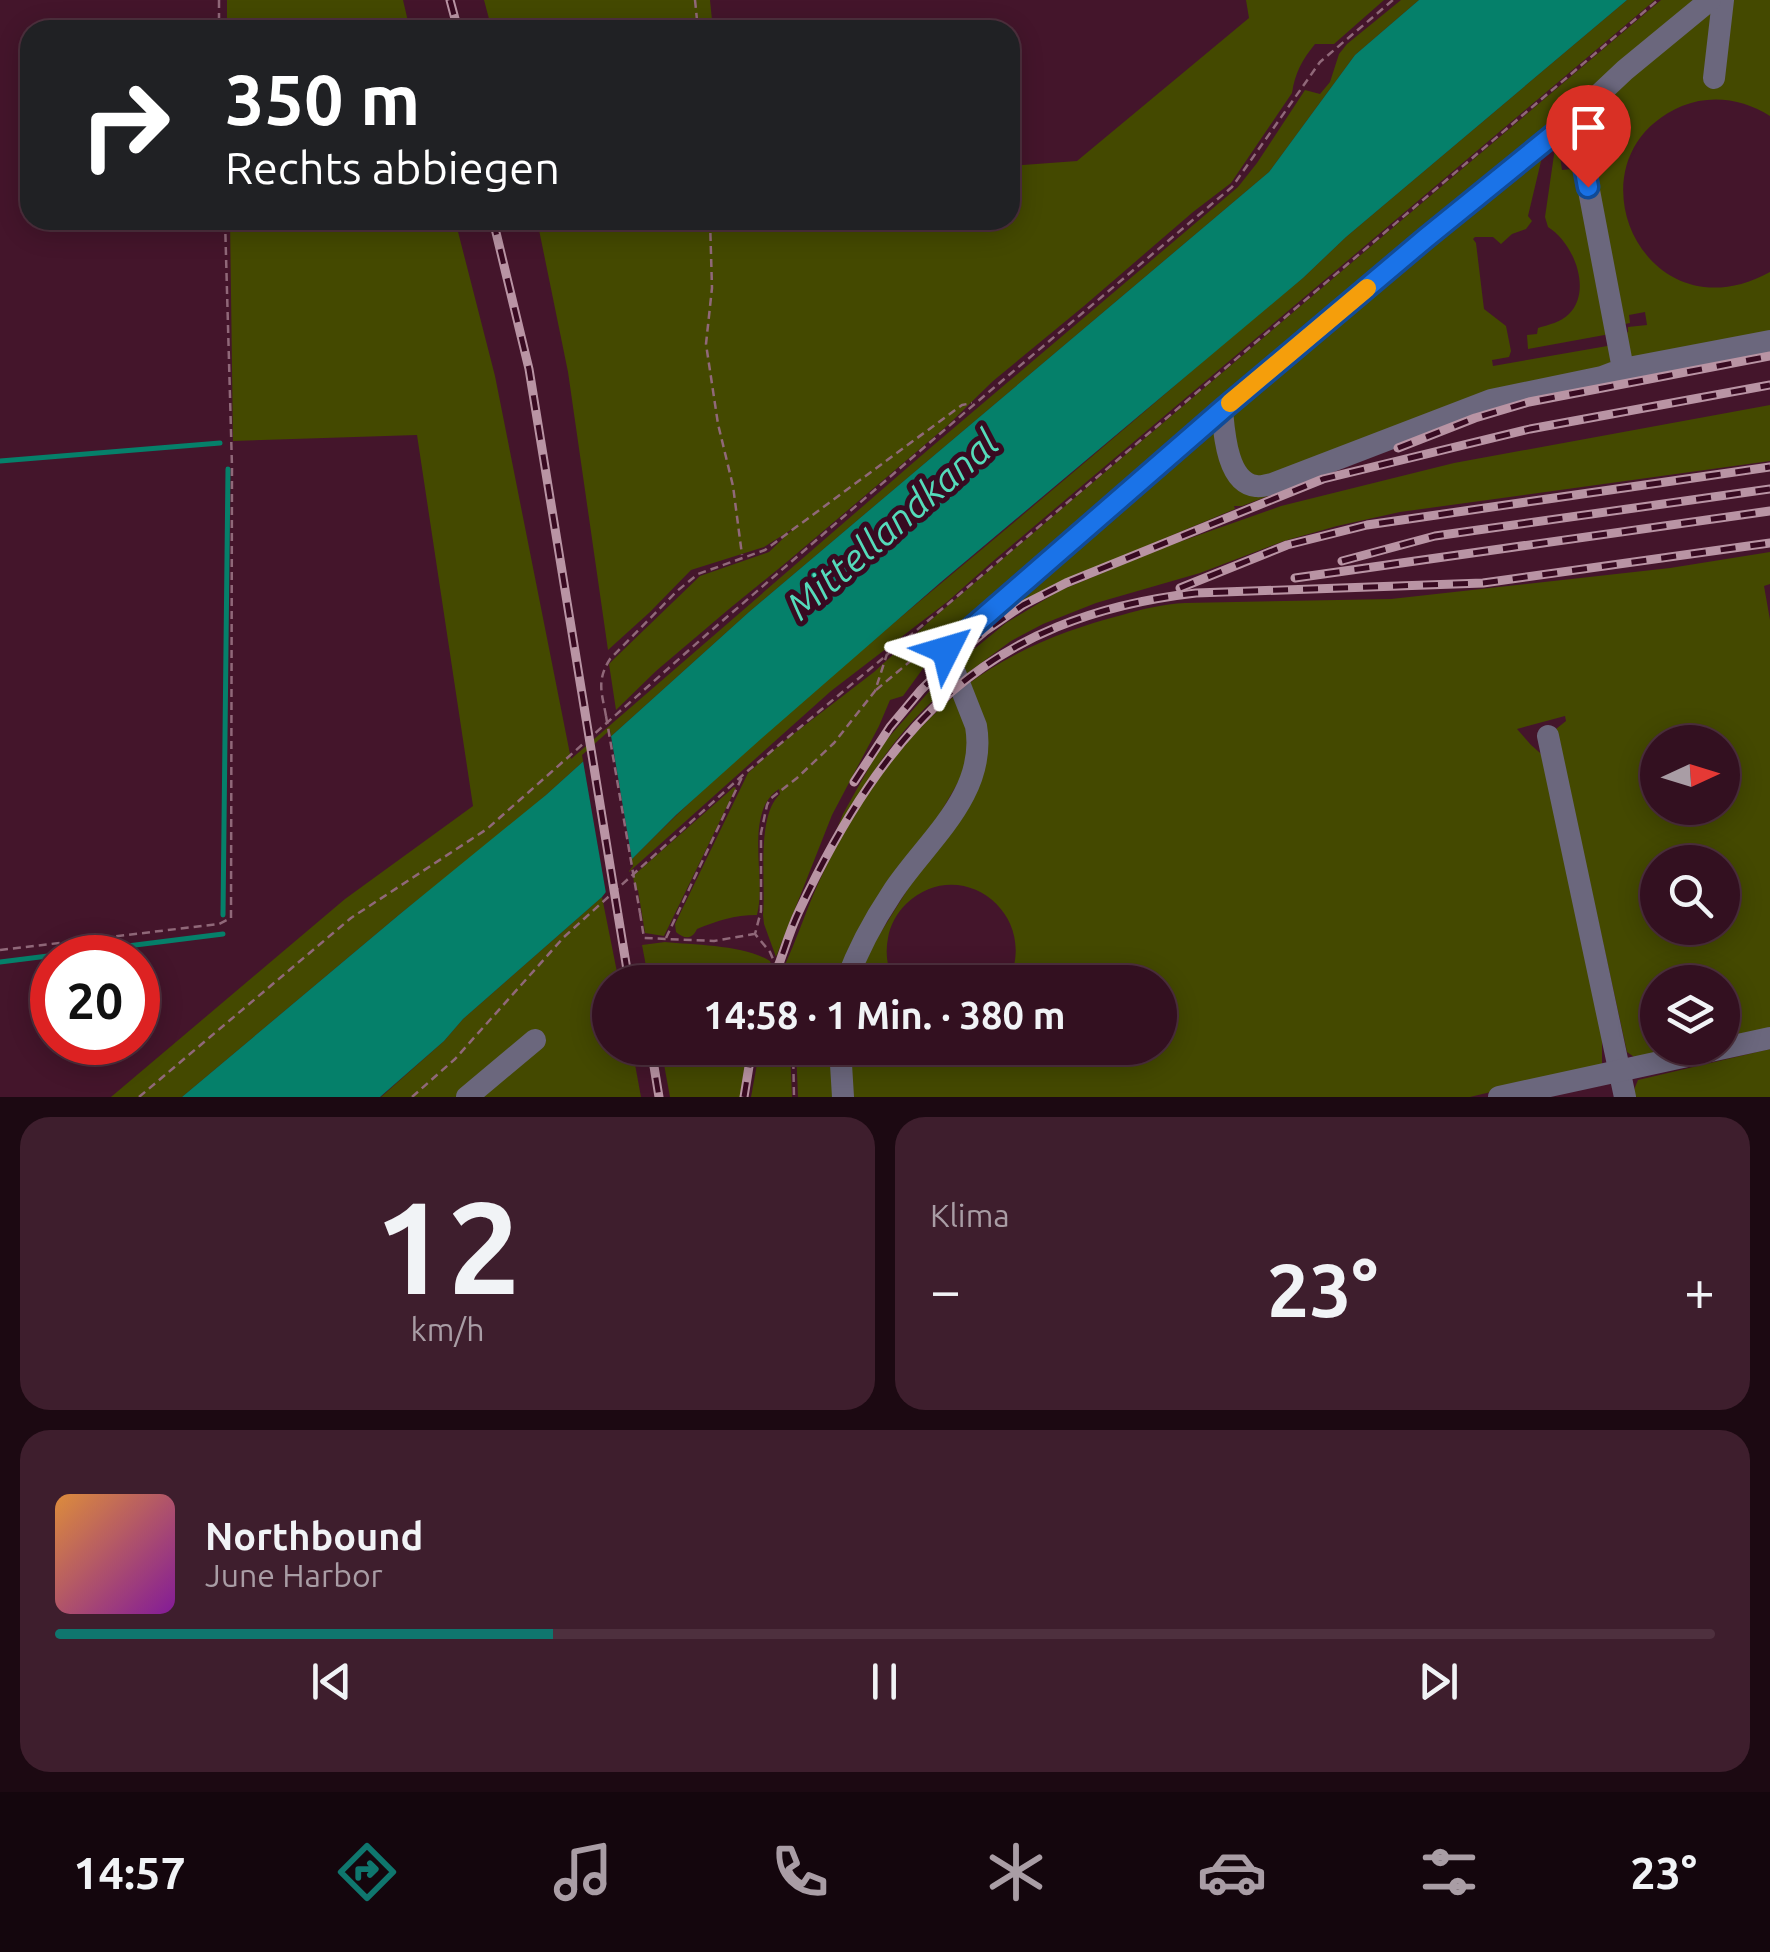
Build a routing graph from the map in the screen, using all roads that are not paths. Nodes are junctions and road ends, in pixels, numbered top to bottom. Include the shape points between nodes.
1 (1710, 0) edge
2 (1722, 0) edge
3 (1714, 78) dead end
4 (1575, 117) junction
5 (1770, 342) edge
6 (1624, 369) junction
7 (1222, 410) junction
8 (1548, 736) dead end
9 (855, 965) edge
10 (1770, 1038) edge
11 (535, 1040) dead end
12 (841, 1065) edge
13 (1620, 1072) junction
14 (467, 1097) edge
15 (843, 1097) edge
16 (1499, 1097) edge
17 (1624, 1097) edge

1 - 4 lane
2 - 3 lane
4 - 6 lane
4 - 7 lane
5 - 6 lane
6 - 7 lane via 1491,400 1254,486 1241,479 1228,456
7 - 9 lane via 946,650 976,726 971,781 891,894
8 - 13 lane
10 - 13 lane
11 - 14 lane
12 - 15 lane
13 - 16 lane
13 - 17 lane

